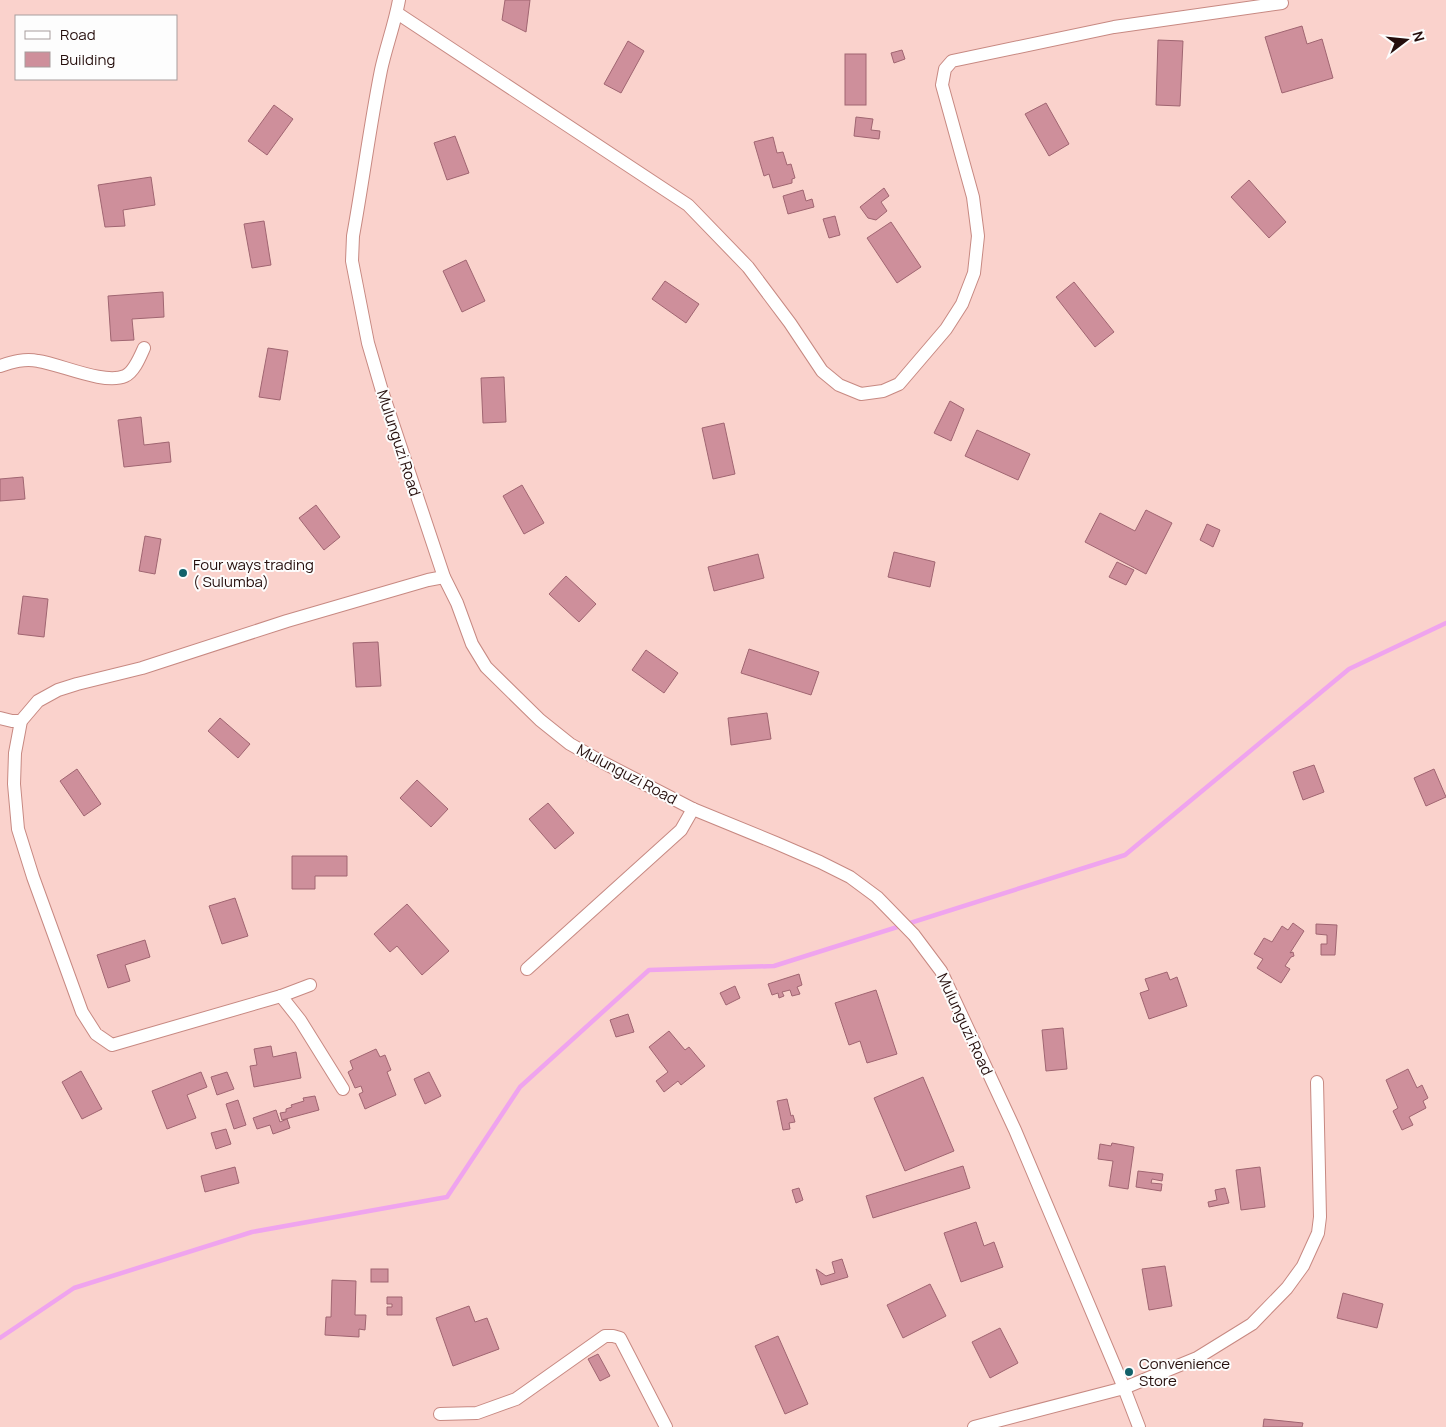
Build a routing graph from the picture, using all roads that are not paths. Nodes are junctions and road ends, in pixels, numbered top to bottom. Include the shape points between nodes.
1 (1282, 3) dead end
2 (398, 6) edge
3 (144, 348) dead end
4 (0, 366) edge
5 (444, 578) junction
6 (0, 718) edge
7 (21, 721) junction
8 (693, 809) junction
9 (528, 968) dead end
10 (310, 985) dead end
11 (281, 996) junction
12 (1317, 1082) dead end
13 (343, 1090) dead end
14 (1124, 1388) junction
15 (440, 1414) dead end
16 (666, 1427) edge
17 (974, 1427) edge
18 (1139, 1427) edge

1 - 2 street via 1114,27 952,61 944,69 942,85 974,197 978,236 974,273 962,304 946,329 899,384 883,391 861,394 839,385 822,371 748,267 688,205
2 - 5 street, Mulunguzi Road via 381,71 353,236 352,261 366,334 382,391
3 - 4 street via 132,371 114,378 37,360 18,360
5 - 7 street via 428,580 142,668 58,690 38,701
5 - 8 street, Mulunguzi Road via 458,602 472,644 486,667 540,720 570,744
6 - 7 street
7 - 11 street via 14,769 18,829 72,986 82,1012 96,1034 112,1045
8 - 9 street via 681,830
8 - 14 street, Mulunguzi Road via 794,850 850,877 878,897 941,970 1015,1130
10 - 11 street
11 - 13 street via 300,1020
12 - 14 street via 1320,1217 1318,1233 1303,1266 1287,1288 1252,1324 1197,1358
14 - 17 street
14 - 18 street, Mulunguzi Road
15 - 16 street via 477,1413 516,1399 604,1336 613,1336 620,1338

